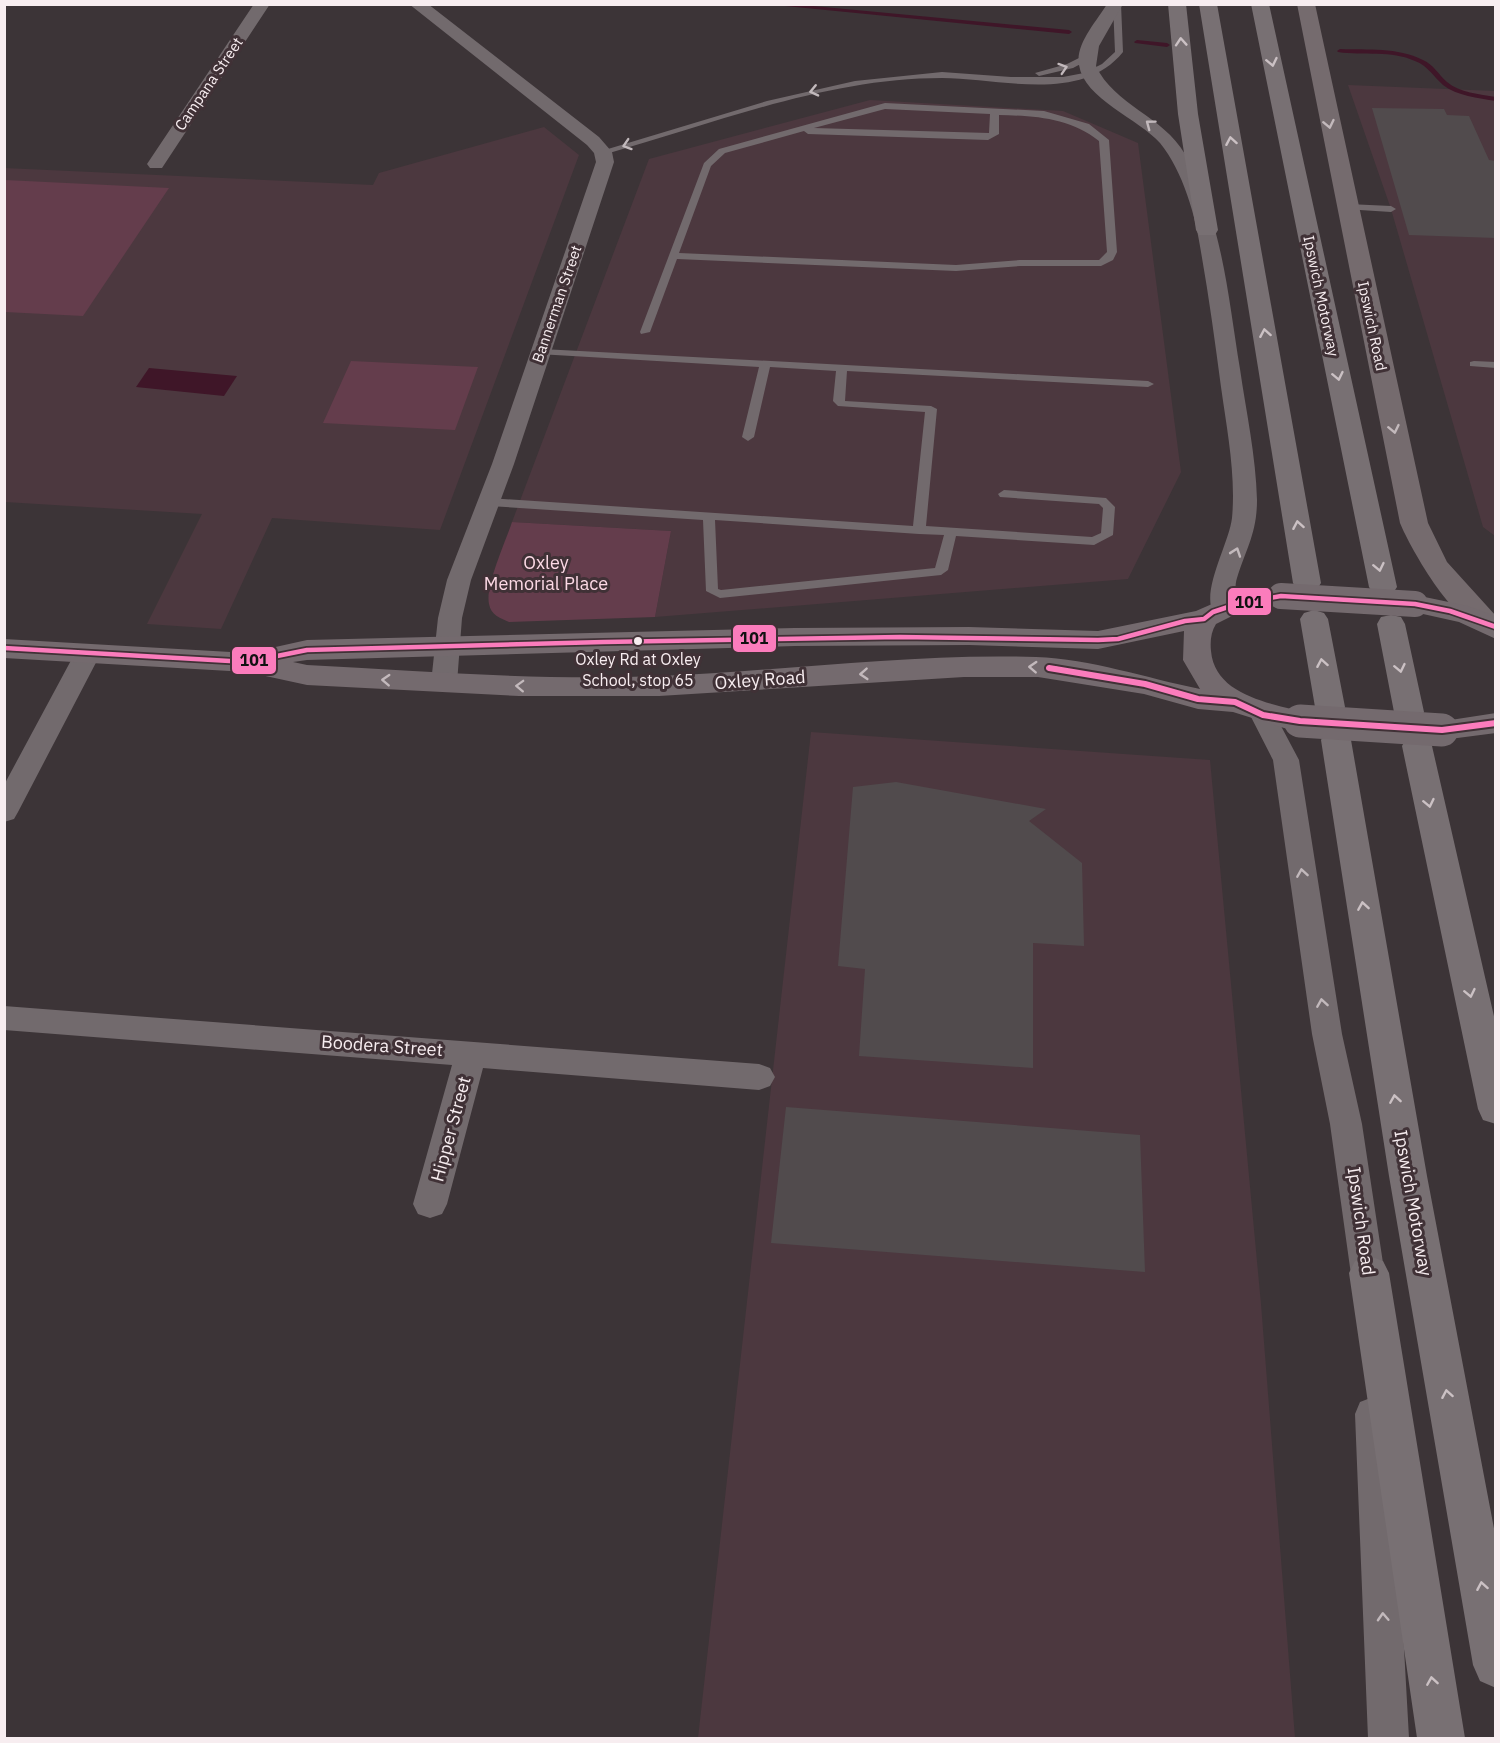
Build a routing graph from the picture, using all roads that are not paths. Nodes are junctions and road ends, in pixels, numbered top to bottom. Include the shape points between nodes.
1 (262, 4) edge
2 (417, 4) edge
3 (1116, 4) edge
4 (1177, 4) edge
5 (1208, 4) edge
6 (1260, 4) edge
7 (1306, 4) edge
8 (1089, 65) junction
9 (994, 77) junction
10 (995, 110) junction
11 (792, 130) junction
12 (603, 152) junction
13 (156, 164) dead end
14 (1348, 207) junction
15 (1391, 209) dead end
16 (1207, 230) junction
17 (673, 256) junction
18 (645, 332) dead end
19 (542, 352) junction
20 (765, 364) junction
21 (1474, 364) dead end
22 (1496, 365) edge
23 (842, 368) junction
24 (1148, 384) dead end
25 (748, 437) dead end
26 (1004, 494) dead end
27 (489, 502) junction
28 (708, 516) junction
29 (919, 530) junction
30 (951, 532) junction
31 (1307, 583) dead end
32 (1383, 587) dead end
33 (1214, 614) junction
34 (1314, 619) dead end
35 (1391, 624) dead end
36 (1493, 627) edge
37 (4, 648) edge
38 (447, 648) junction
39 (88, 653) junction
40 (247, 662) junction
41 (444, 683) junction
42 (1249, 708) junction
43 (1409, 712) dead end
44 (1496, 723) edge
45 (1429, 738) junction
46 (4, 812) edge
47 (4, 1018) edge
48 (471, 1053) junction
49 (759, 1077) dead end
50 (1496, 1109) edge
51 (430, 1204) dead end
52 (1369, 1273) junction
53 (1496, 1665) edge
54 (1387, 1730) edge
55 (1441, 1738) edge

1 - 13 street, Campana Street
2 - 12 street
3 - 8 street via 1100,29
3 - 8 lane via 1119,52 1105,67
16 -> 4 highway via 1188,114
31 -> 5 highway
6 -> 32 highway, Ipswich Motorway
7 -> 14 main road, Ipswich Road
9 -> 8 lane
8 - 9 lane via 1042,81
16 -> 8 street via 1167,140 1106,92
9 -> 12 lane via 906,76 872,81 784,98
10 - 11 lane via 885,106
10 - 11 lane via 994,134 988,137
10 - 17 lane via 1065,118 1092,129 1104,140 1112,252 1109,258 1089,265 1020,263 956,268
11 - 17 lane via 727,149 714,157 707,165
12 - 19 street, Bannerman Street via 603,168
14 - 15 lane
14 -> 36 main road, Ipswich Road via 1414,523 1437,571
33 -> 16 street via 1236,553 1245,499
17 - 18 lane
19 - 20 lane
19 - 27 street, Bannerman Street
20 - 23 lane
20 - 25 lane
21 - 22 lane
23 - 24 lane
23 - 29 lane via 842,404 932,409
26 - 30 lane via 1102,501 1109,507 1107,535 1094,541
27 - 28 lane
27 - 38 street, Bannerman Street via 459,580
28 - 29 lane
28 - 30 lane via 712,591 720,594 937,572 946,562
29 - 30 lane
33 - 36 main road, Oxley Road, bridge via 1281,596 1415,604 1450,611
33 - 38 main road, Oxley Road via 1118,639 1098,640 795,637
33 - 42 main road via 1197,637 1197,659 1215,687
53 -> 34 highway, Ipswich Motorway
35 -> 43 highway
37 - 39 main road, Oxley Road
38 - 40 main road, Oxley Road via 307,650
38 - 41 street, Bannerman Street
39 - 40 main road, Oxley Road
39 - 46 street
41 -> 40 main road, Oxley Road via 307,675
42 -> 41 main road, Oxley Road via 1145,684 1038,667 964,667 658,686
42 - 45 main road, Oxley Road, bridge via 1300,721
52 -> 42 street, Ipswich Road via 1286,760
44 - 45 main road, Oxley Road
45 -> 50 highway
47 - 48 street, Boodera Street
48 - 49 street, Boodera Street
48 - 51 street, Hipper Street
54 -> 52 street, Ipswich Road
55 -> 52 highway

